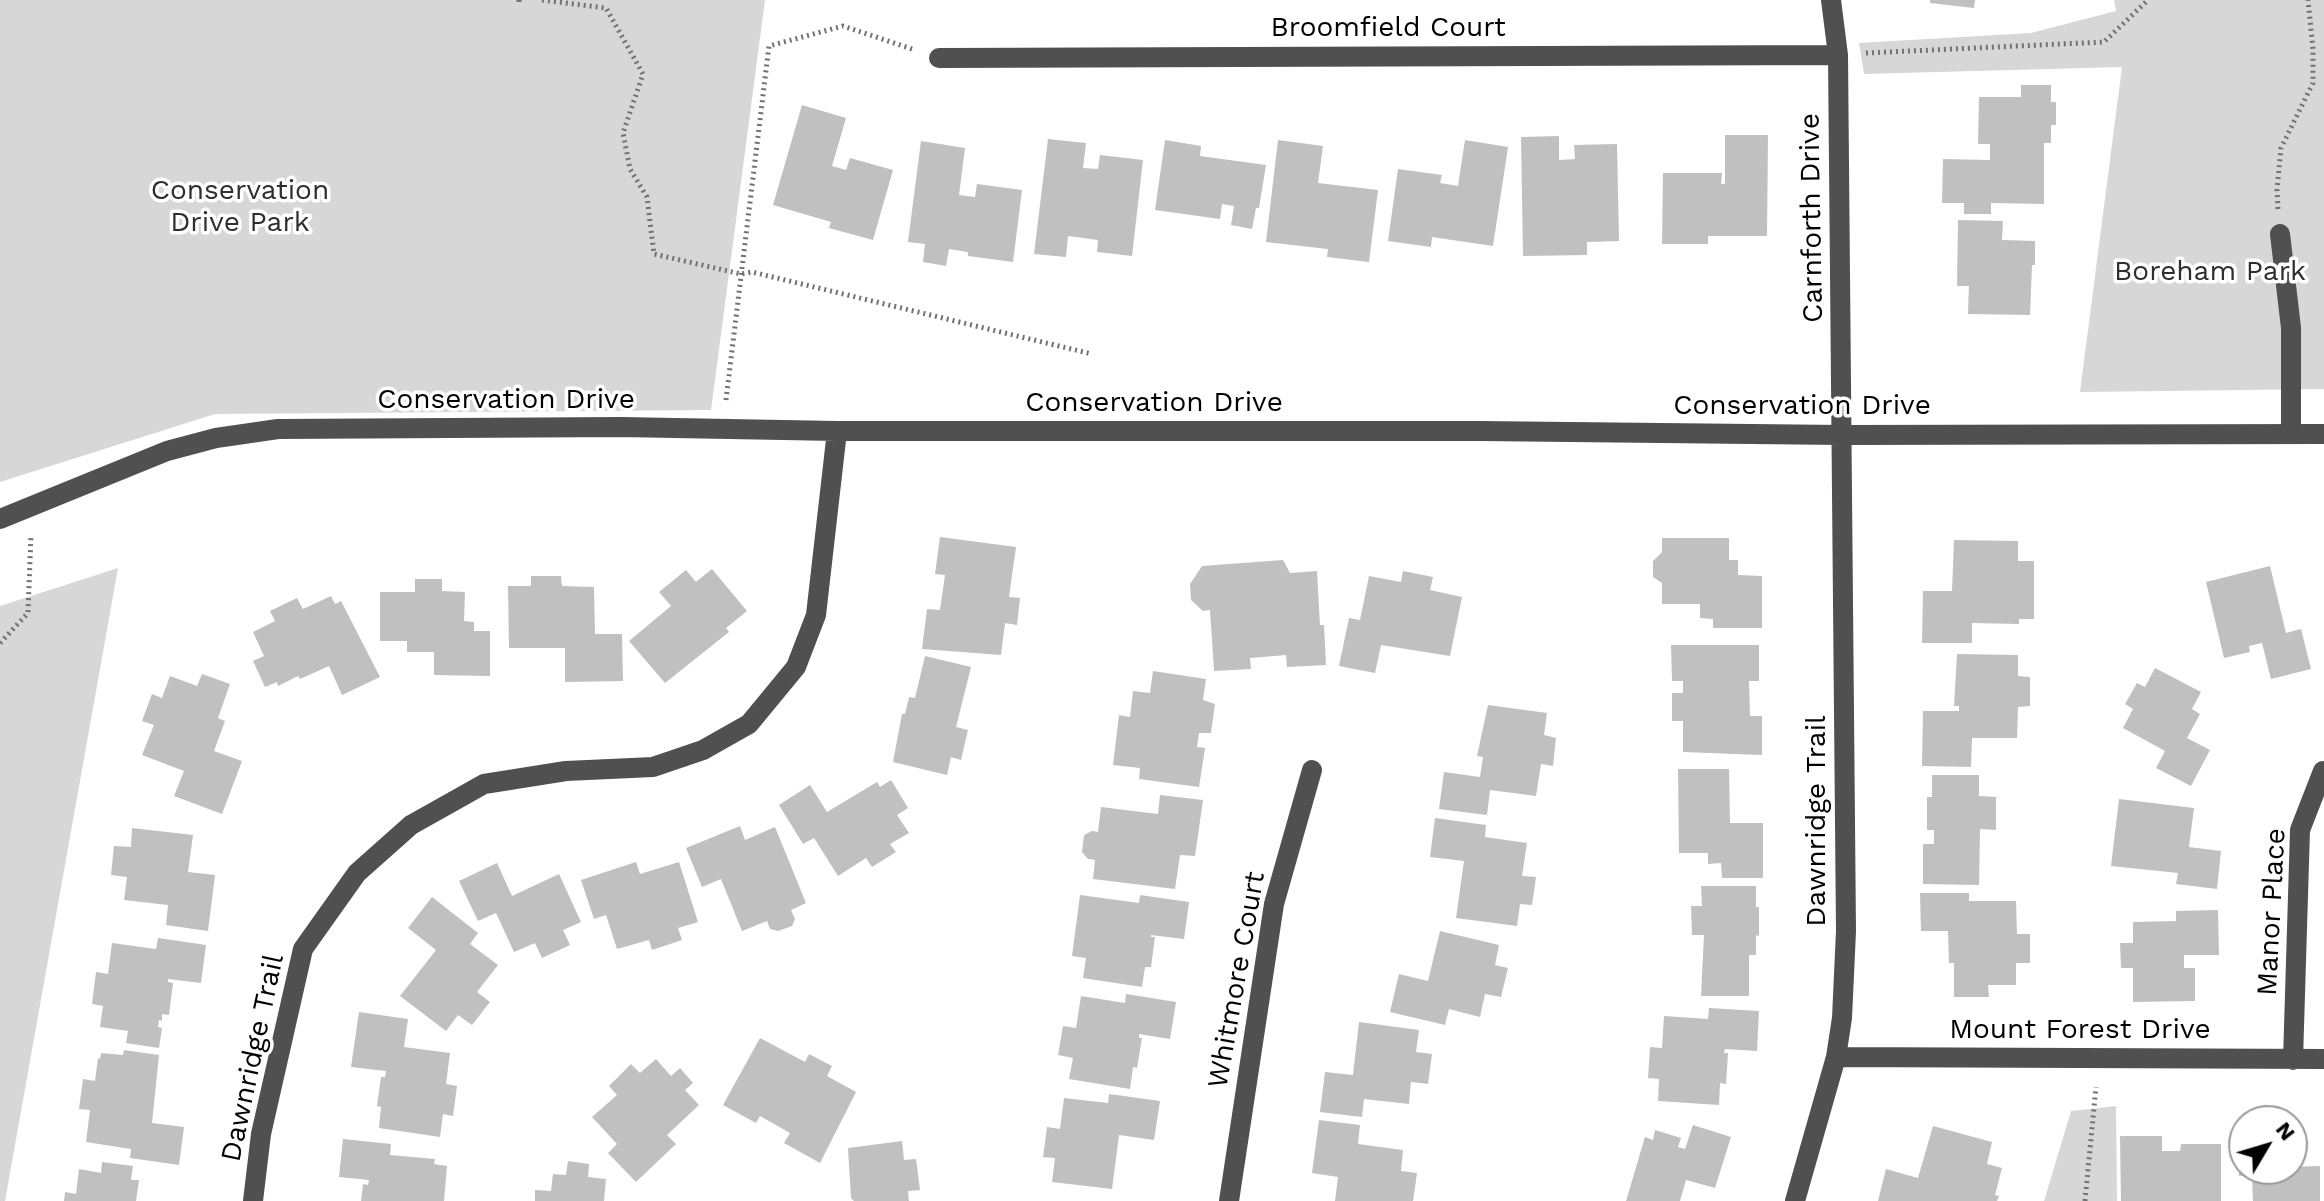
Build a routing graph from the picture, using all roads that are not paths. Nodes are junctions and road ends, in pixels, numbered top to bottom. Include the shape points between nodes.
1 (1831, 0) edge
2 (1838, 55) junction
3 (939, 58) road end
4 (2280, 234) road end
5 (837, 431) junction
6 (2291, 432) junction
7 (2324, 434) edge
8 (1842, 435) junction
9 (0, 519) edge
10 (1312, 770) dead end
11 (2323, 771) edge
12 (1836, 1057) junction
13 (2324, 1059) edge
14 (2293, 1060) junction
15 (253, 1201) edge
16 (1229, 1201) edge
17 (1795, 1201) edge

1 - 2 street, Carnforth Drive
2 - 3 street, Broomfield Court
2 - 8 street, Carnforth Drive
4 - 6 street via 2291,328
5 - 8 street, Conservation Drive
5 - 9 street, Conservation Drive via 278,429 167,451
5 - 15 street, Dawnridge Trail via 816,615 796,667 749,724 703,750 653,767 566,771 484,784 411,825 357,873 303,949 261,1134
6 - 7 street, Conservation Drive
6 - 8 street, Conservation Drive
8 - 12 street, Dawnridge Trail via 1846,931
10 - 16 street, Whitmore Court via 1274,904
11 - 14 street, Manor Place via 2300,830
12 - 14 street, Mount Forest Drive
12 - 17 street, Dawnridge Trail
13 - 14 street, Mount Forest Drive

